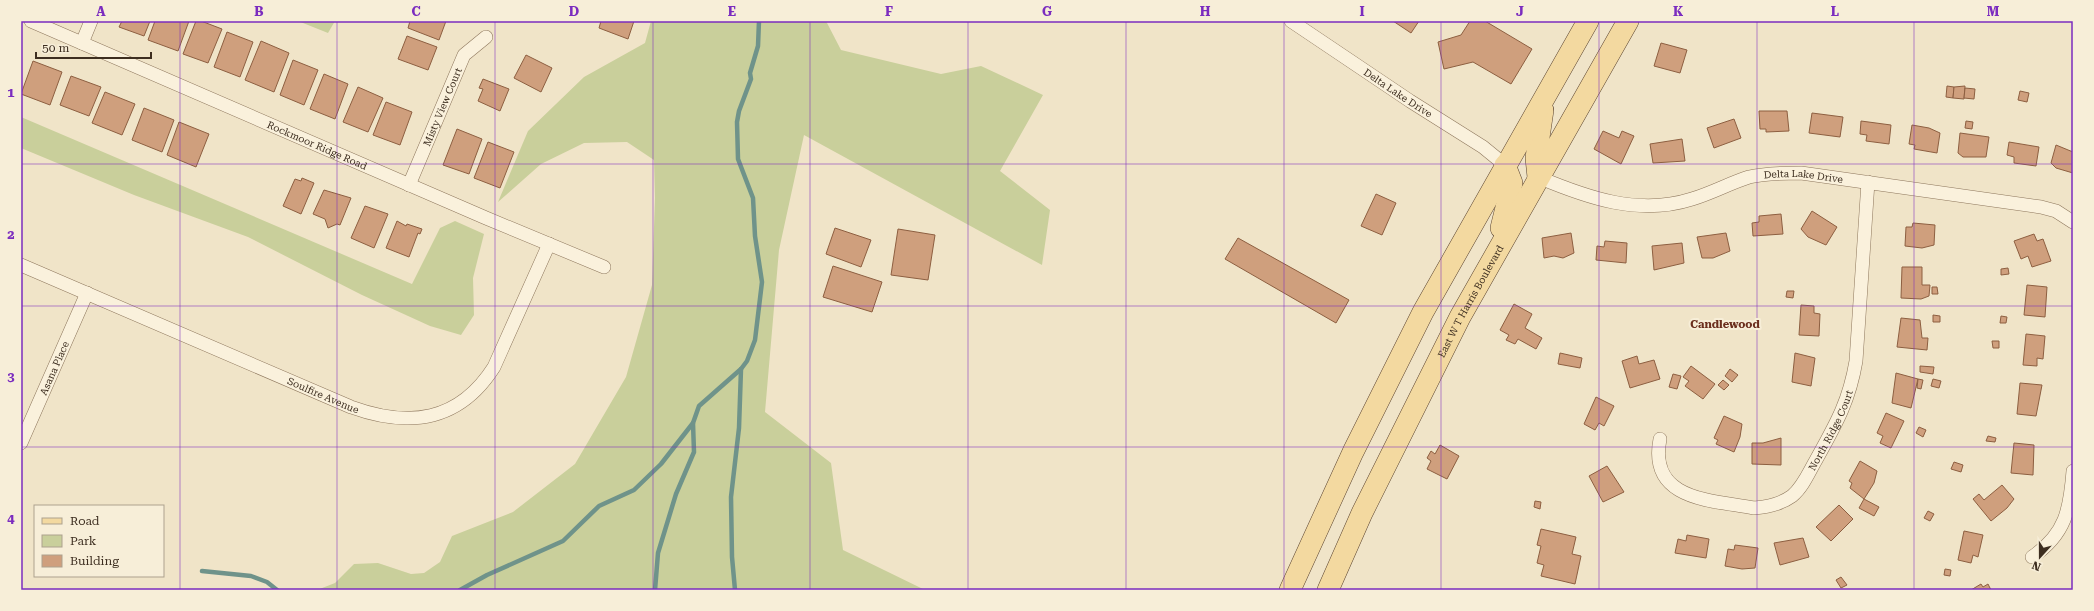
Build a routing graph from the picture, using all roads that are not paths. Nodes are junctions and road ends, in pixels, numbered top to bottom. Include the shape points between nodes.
1 (31, 21) edge
2 (91, 21) edge
3 (1291, 21) edge
4 (1588, 21) edge
5 (1628, 21) edge
6 (486, 37) dead end
7 (82, 43) junction
8 (1546, 93) junction
9 (1505, 165) junction
10 (1538, 177) junction
11 (1868, 182) junction
12 (409, 185) junction
13 (2073, 222) edge
14 (548, 244) junction
15 (1491, 261) junction
16 (21, 265) edge
17 (604, 267) dead end
18 (87, 294) junction
19 (1660, 439) dead end
20 (21, 443) edge
21 (2073, 471) edge
22 (2032, 557) dead end
23 (1290, 590) edge
24 (1328, 590) edge

1 - 7 street, Rockmoor Ridge Road
2 - 7 street
3 - 9 street, Delta Lake Drive via 1483,147
4 - 8 main road
5 - 10 main road, East W T Harris Boulevard
6 - 12 street, Misty View Court via 464,55
7 - 12 street, Rockmoor Ridge Road
8 - 9 main road
8 - 10 main road via 1536,158
9 - 15 main road via 1512,183
9 - 23 main road via 1423,312 1353,452
10 - 11 street, Delta Lake Drive via 1594,198 1642,206 1668,205 1692,199 1750,177 1776,173 1801,173
10 - 15 main road, East W T Harris Boulevard
11 - 13 street, Delta Lake Drive via 2041,207 2056,211
11 - 19 street, North Ridge Court via 1852,387 1842,412 1803,484 1779,503 1764,507 1754,508 1693,497 1674,488 1665,477 1658,450
12 - 14 street, Rockmoor Ridge Road
14 - 17 street, Rockmoor Ridge Road
14 - 18 street, Soulfire Avenue via 487,378 468,398 457,405 420,418 394,418 352,407
15 - 24 main road, East W T Harris Boulevard via 1407,422
16 - 18 street, Soulfire Avenue
18 - 20 street, Asana Place
21 - 22 street via 2070,504 2065,521 2055,537

